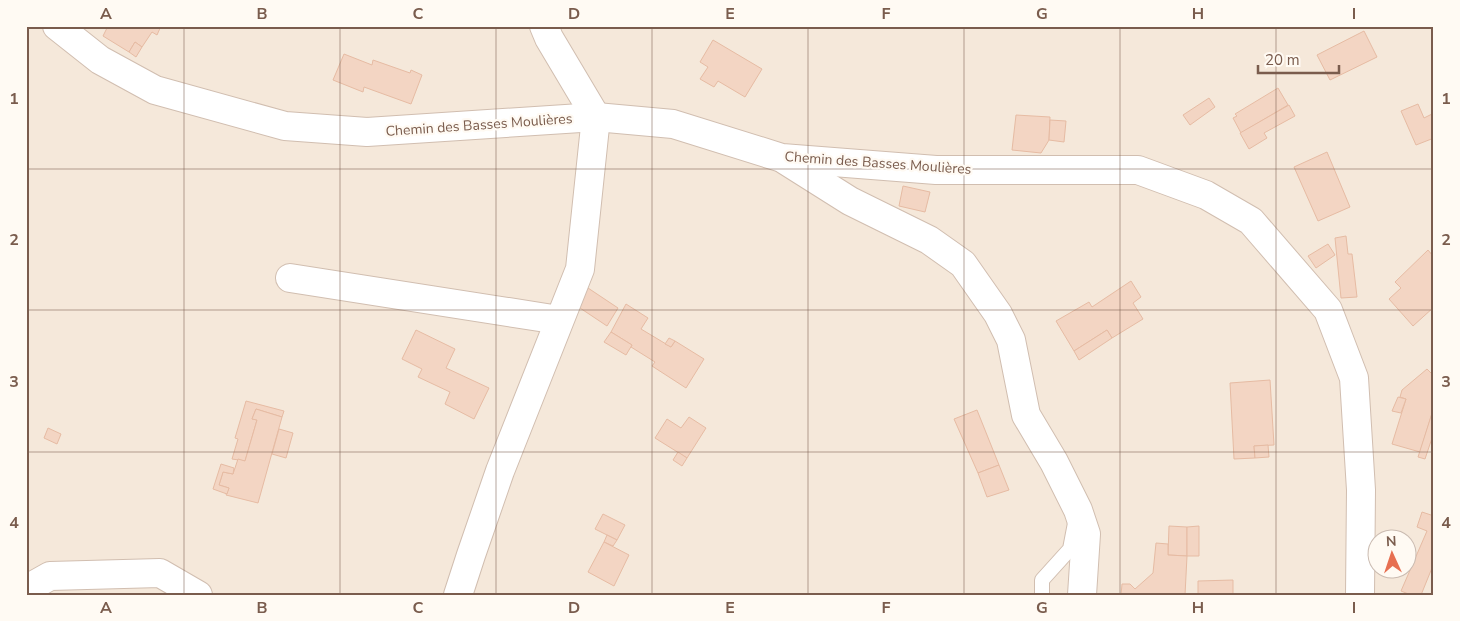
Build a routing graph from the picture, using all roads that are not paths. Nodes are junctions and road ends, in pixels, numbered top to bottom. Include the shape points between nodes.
1 (57, 26) edge
2 (546, 32) edge
3 (596, 117) junction
4 (782, 158) junction
5 (290, 278) dead end
6 (559, 320) junction
7 (1078, 510) junction
8 (30, 595) edge
9 (198, 595) edge
10 (458, 595) edge
11 (1042, 595) edge
12 (1082, 595) edge
13 (1360, 595) edge

1 - 3 street, Chemin des Basses Moulières via 100,60 155,90 285,126 367,132
2 - 3 street
3 - 4 street, Chemin des Basses Moulières via 673,124
3 - 6 street via 580,269
4 - 7 street via 850,201 928,240 963,264 998,314 1011,340 1026,415
4 - 13 street, Chemin des Basses Moulières via 936,170 1138,170 1206,195 1251,221 1328,310 1354,378 1361,490
5 - 6 street
6 - 10 street via 500,471
7 - 11 lane via 1070,549 1042,580
7 - 12 street via 1086,534
8 - 9 street via 34,585 50,576 160,573

